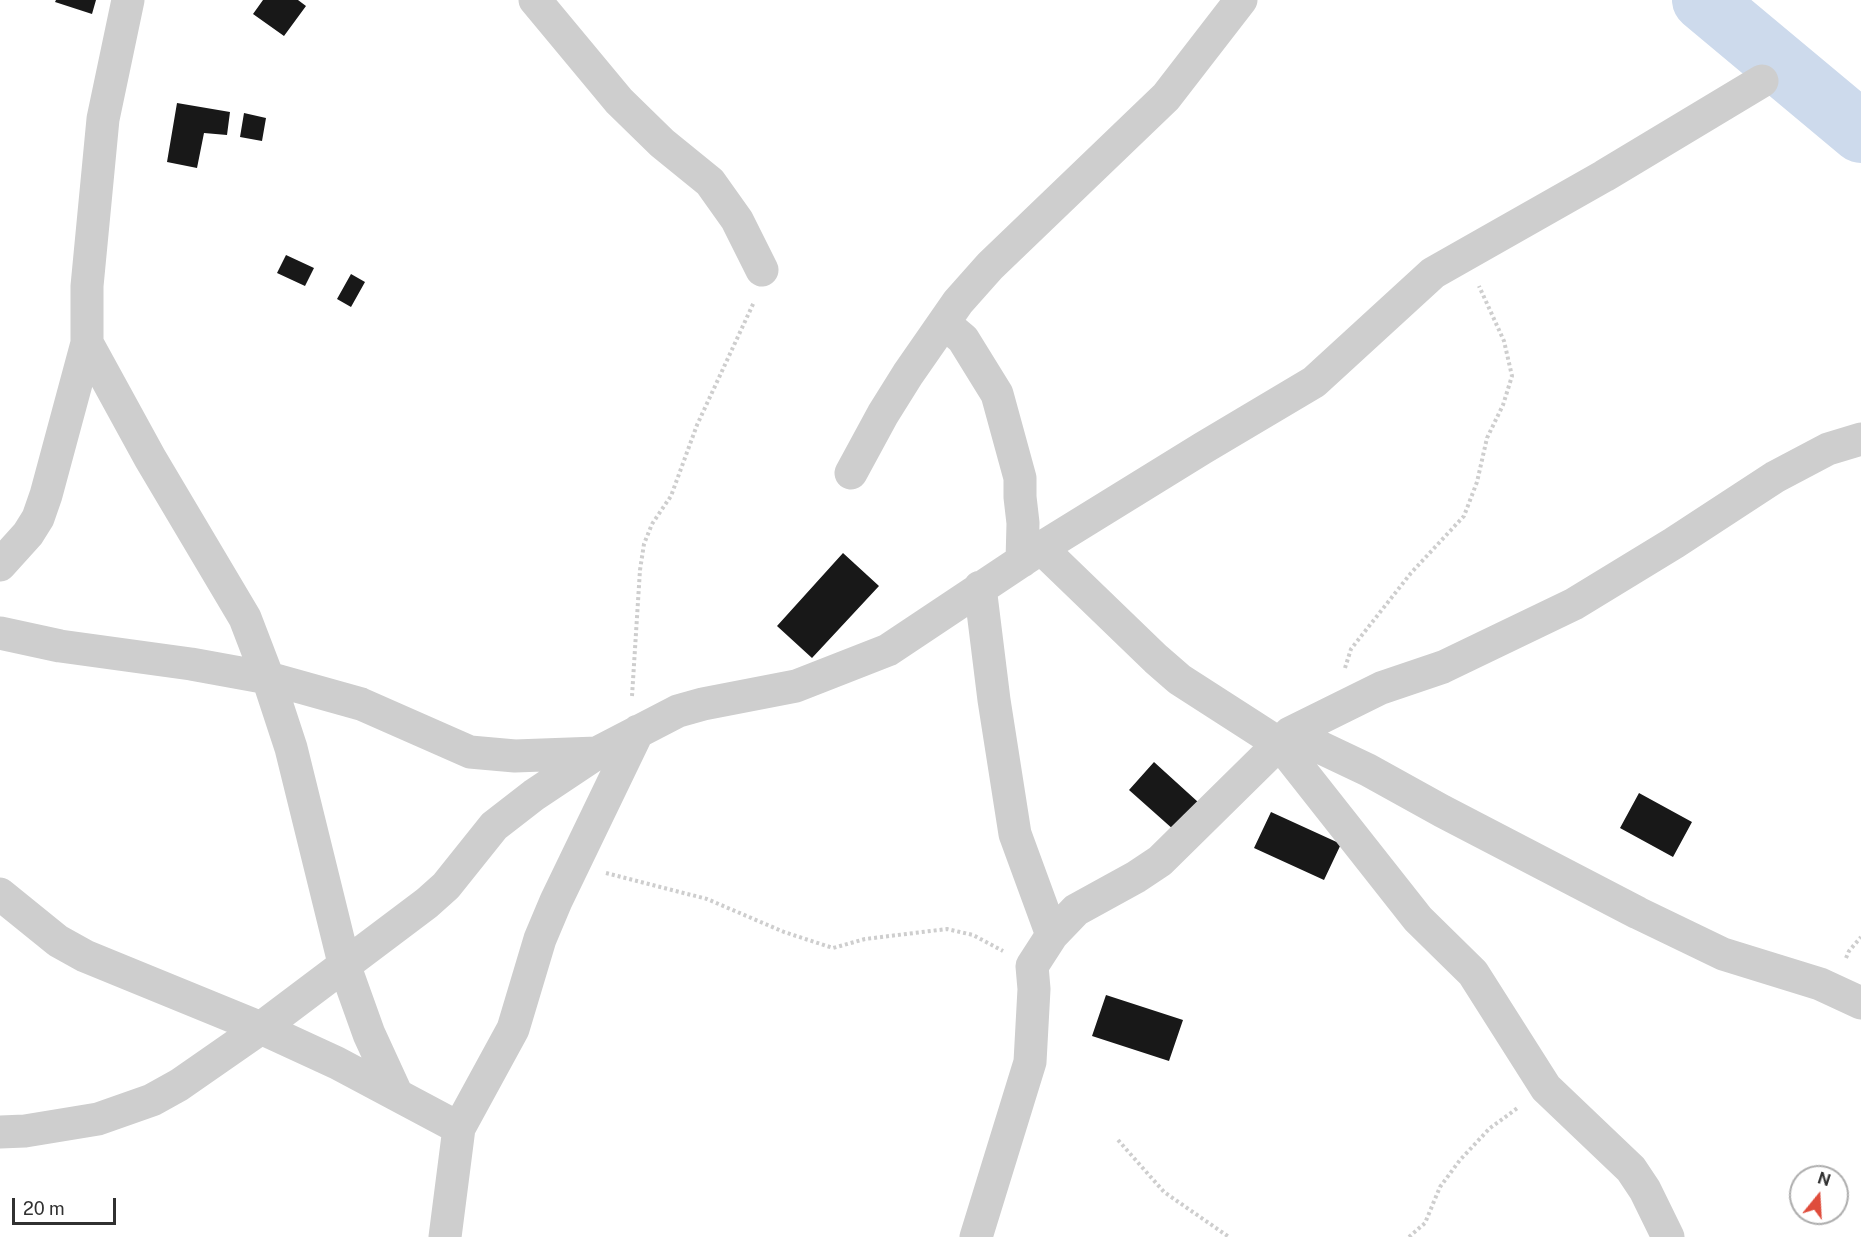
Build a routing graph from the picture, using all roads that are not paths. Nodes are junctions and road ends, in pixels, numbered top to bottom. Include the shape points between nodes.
1 (128, 0) edge
2 (535, 0) edge
3 (1241, 0) edge
4 (1762, 81) dead end
5 (762, 270) road end
6 (944, 323) junction
7 (87, 343) junction
8 (1861, 439) edge
9 (851, 473) dead end
10 (1032, 554) junction
11 (0, 565) edge
12 (980, 587) junction
13 (0, 633) edge
14 (268, 678) junction
15 (634, 733) junction
16 (1285, 739) junction
17 (597, 753) junction
18 (0, 894) edge
19 (1052, 935) junction
20 (345, 967) junction
21 (1861, 1003) edge
22 (261, 1028) junction
23 (397, 1095) junction
24 (459, 1128) junction
25 (0, 1132) edge
26 (445, 1237) edge
27 (976, 1237) edge
28 (1668, 1237) edge

1 - 7 street via 103,119 87,286
2 - 5 street via 619,101 710,182 737,220
3 - 6 street via 1166,97 990,266
4 - 10 street via 1432,273 1314,382
6 - 9 street via 889,404
6 - 10 street via 963,339 997,394 1020,478 1023,523
7 - 11 street via 38,518
7 - 14 street via 245,618
8 - 16 street via 1828,449 1775,477 1574,604 1443,668 1381,688
10 - 12 street
10 - 16 street via 1179,679
12 - 15 street via 879,654 796,686 678,711
12 - 19 street via 1015,834
13 - 14 street
14 - 17 street via 361,704 470,752 515,756
14 - 20 street via 291,748
15 - 17 street
15 - 24 street via 540,939 513,1029
16 - 19 street via 1160,861 1076,910
16 - 21 street via 1368,770 1712,949 1821,984
16 - 28 street via 1418,919 1473,973 1546,1088 1631,1169
17 - 20 street via 494,826 440,891
18 - 22 street via 58,941 85,957
19 - 27 street via 1032,966 1030,1062
20 - 22 street
20 - 23 street
22 - 23 street
22 - 25 street via 143,1104 98,1119
23 - 24 street
24 - 26 street

